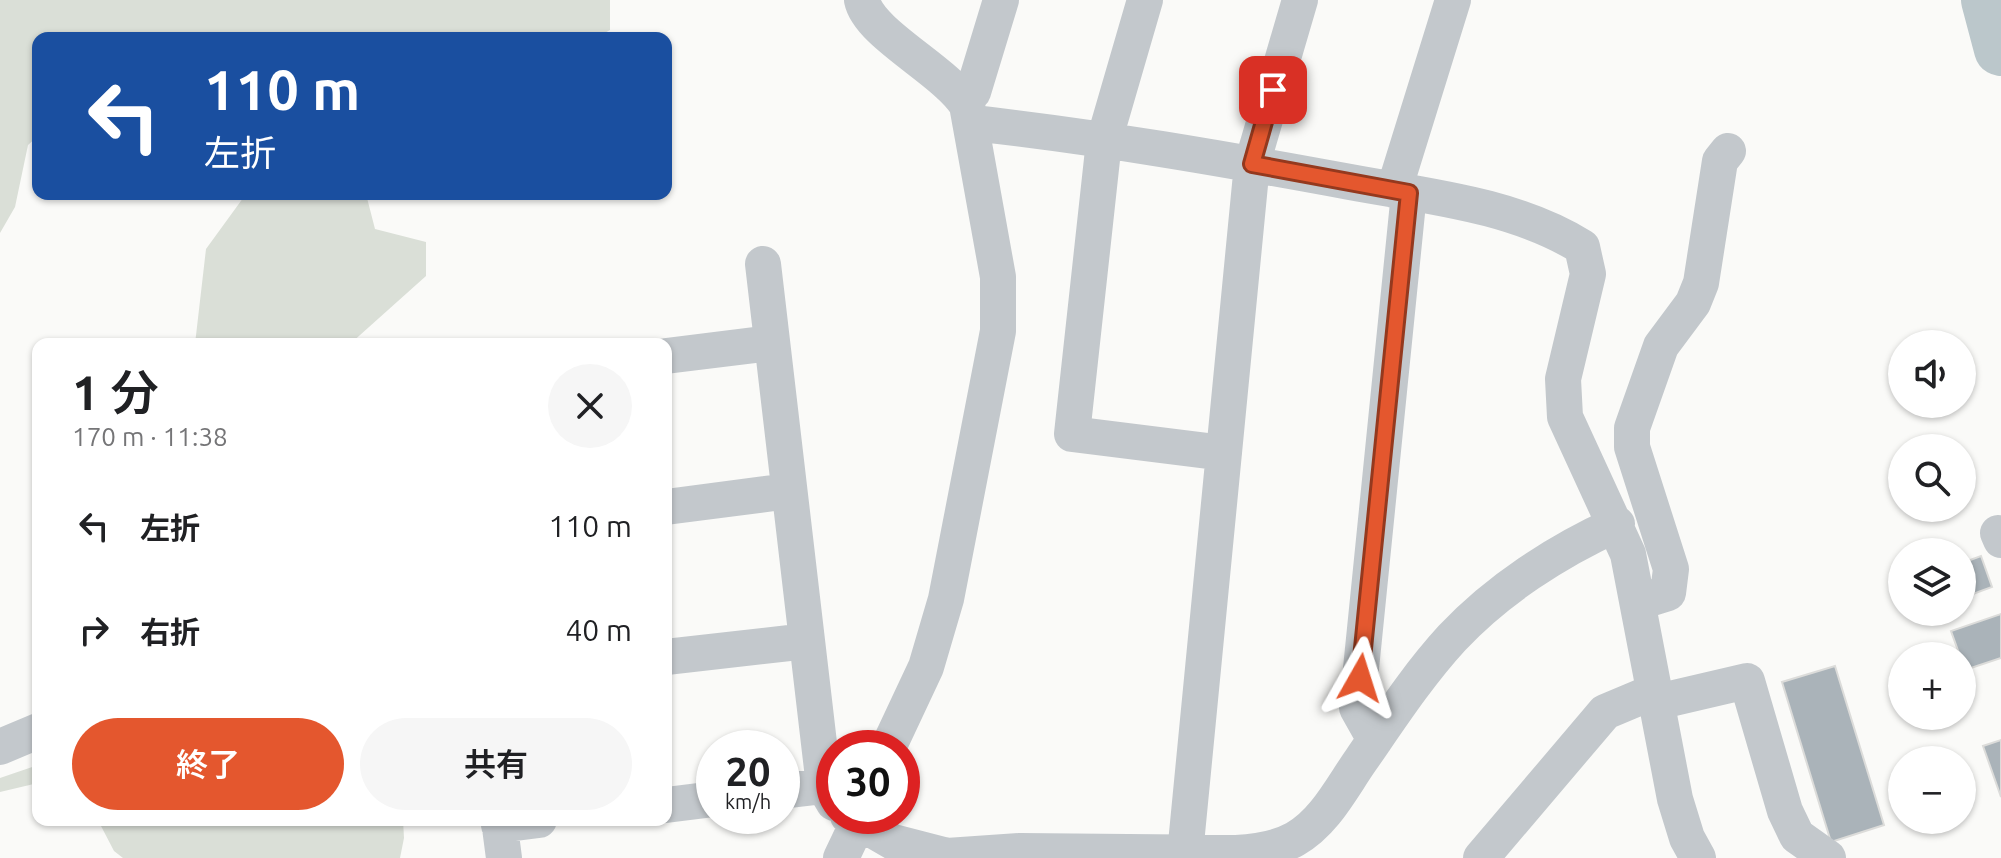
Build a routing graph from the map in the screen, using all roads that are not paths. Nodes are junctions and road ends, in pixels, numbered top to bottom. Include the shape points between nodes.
1 (862, 0) edge
2 (1001, 0) edge
3 (1145, 0) edge
4 (1300, 0) edge
5 (1453, 0) edge
6 (968, 112) junction
7 (1104, 141) junction
8 (1728, 151) dead end
9 (1252, 164) junction
10 (1402, 192) junction
11 (763, 264) dead end
12 (772, 343) junction
13 (672, 355) edge
14 (1224, 453) junction
15 (789, 491) junction
16 (672, 506) edge
17 (1617, 524) junction
18 (1639, 602) junction
19 (807, 641) junction
20 (672, 656) edge
21 (1656, 697) junction
22 (827, 730) edge
23 (896, 730) edge
24 (32, 734) edge
25 (1375, 740) junction
26 (0, 747) edge
27 (696, 801) edge
28 (672, 804) edge
29 (523, 826) edge
30 (501, 834) edge
31 (843, 834) edge
32 (882, 834) edge
33 (1185, 854) junction
34 (841, 858) edge
35 (1481, 858) edge
36 (1698, 858) edge
37 (1828, 858) edge

1 - 6 street via 872,20 955,87
2 - 6 street
3 - 7 street
4 - 9 street
5 - 10 street
6 - 7 street
6 - 23 street via 998,277 998,331 946,599 926,667
7 - 9 street
7 - 14 street via 1072,434
8 - 18 street via 1720,161 1701,283 1661,346 1632,428 1632,447 1671,569 1668,593
9 - 10 street
9 - 14 street
10 - 17 street via 1455,201 1560,233 1582,247 1588,274 1563,379 1565,417
10 - 25 street via 1357,708
11 - 12 street
12 - 13 street
12 - 15 street
14 - 33 street
15 - 16 street
15 - 19 street
17 - 18 street
17 - 25 street via 1573,543 1453,637
18 - 21 street
19 - 20 street
19 - 22 street
21 - 35 street via 1605,712
21 - 36 street via 1675,799
21 - 37 street via 1747,681 1785,811 1797,836
24 - 26 street
25 - 33 street via 1322,817 1295,838 1262,851
27 - 28 street
29 - 30 street
31 - 34 street
32 - 33 street via 947,856 1020,851

